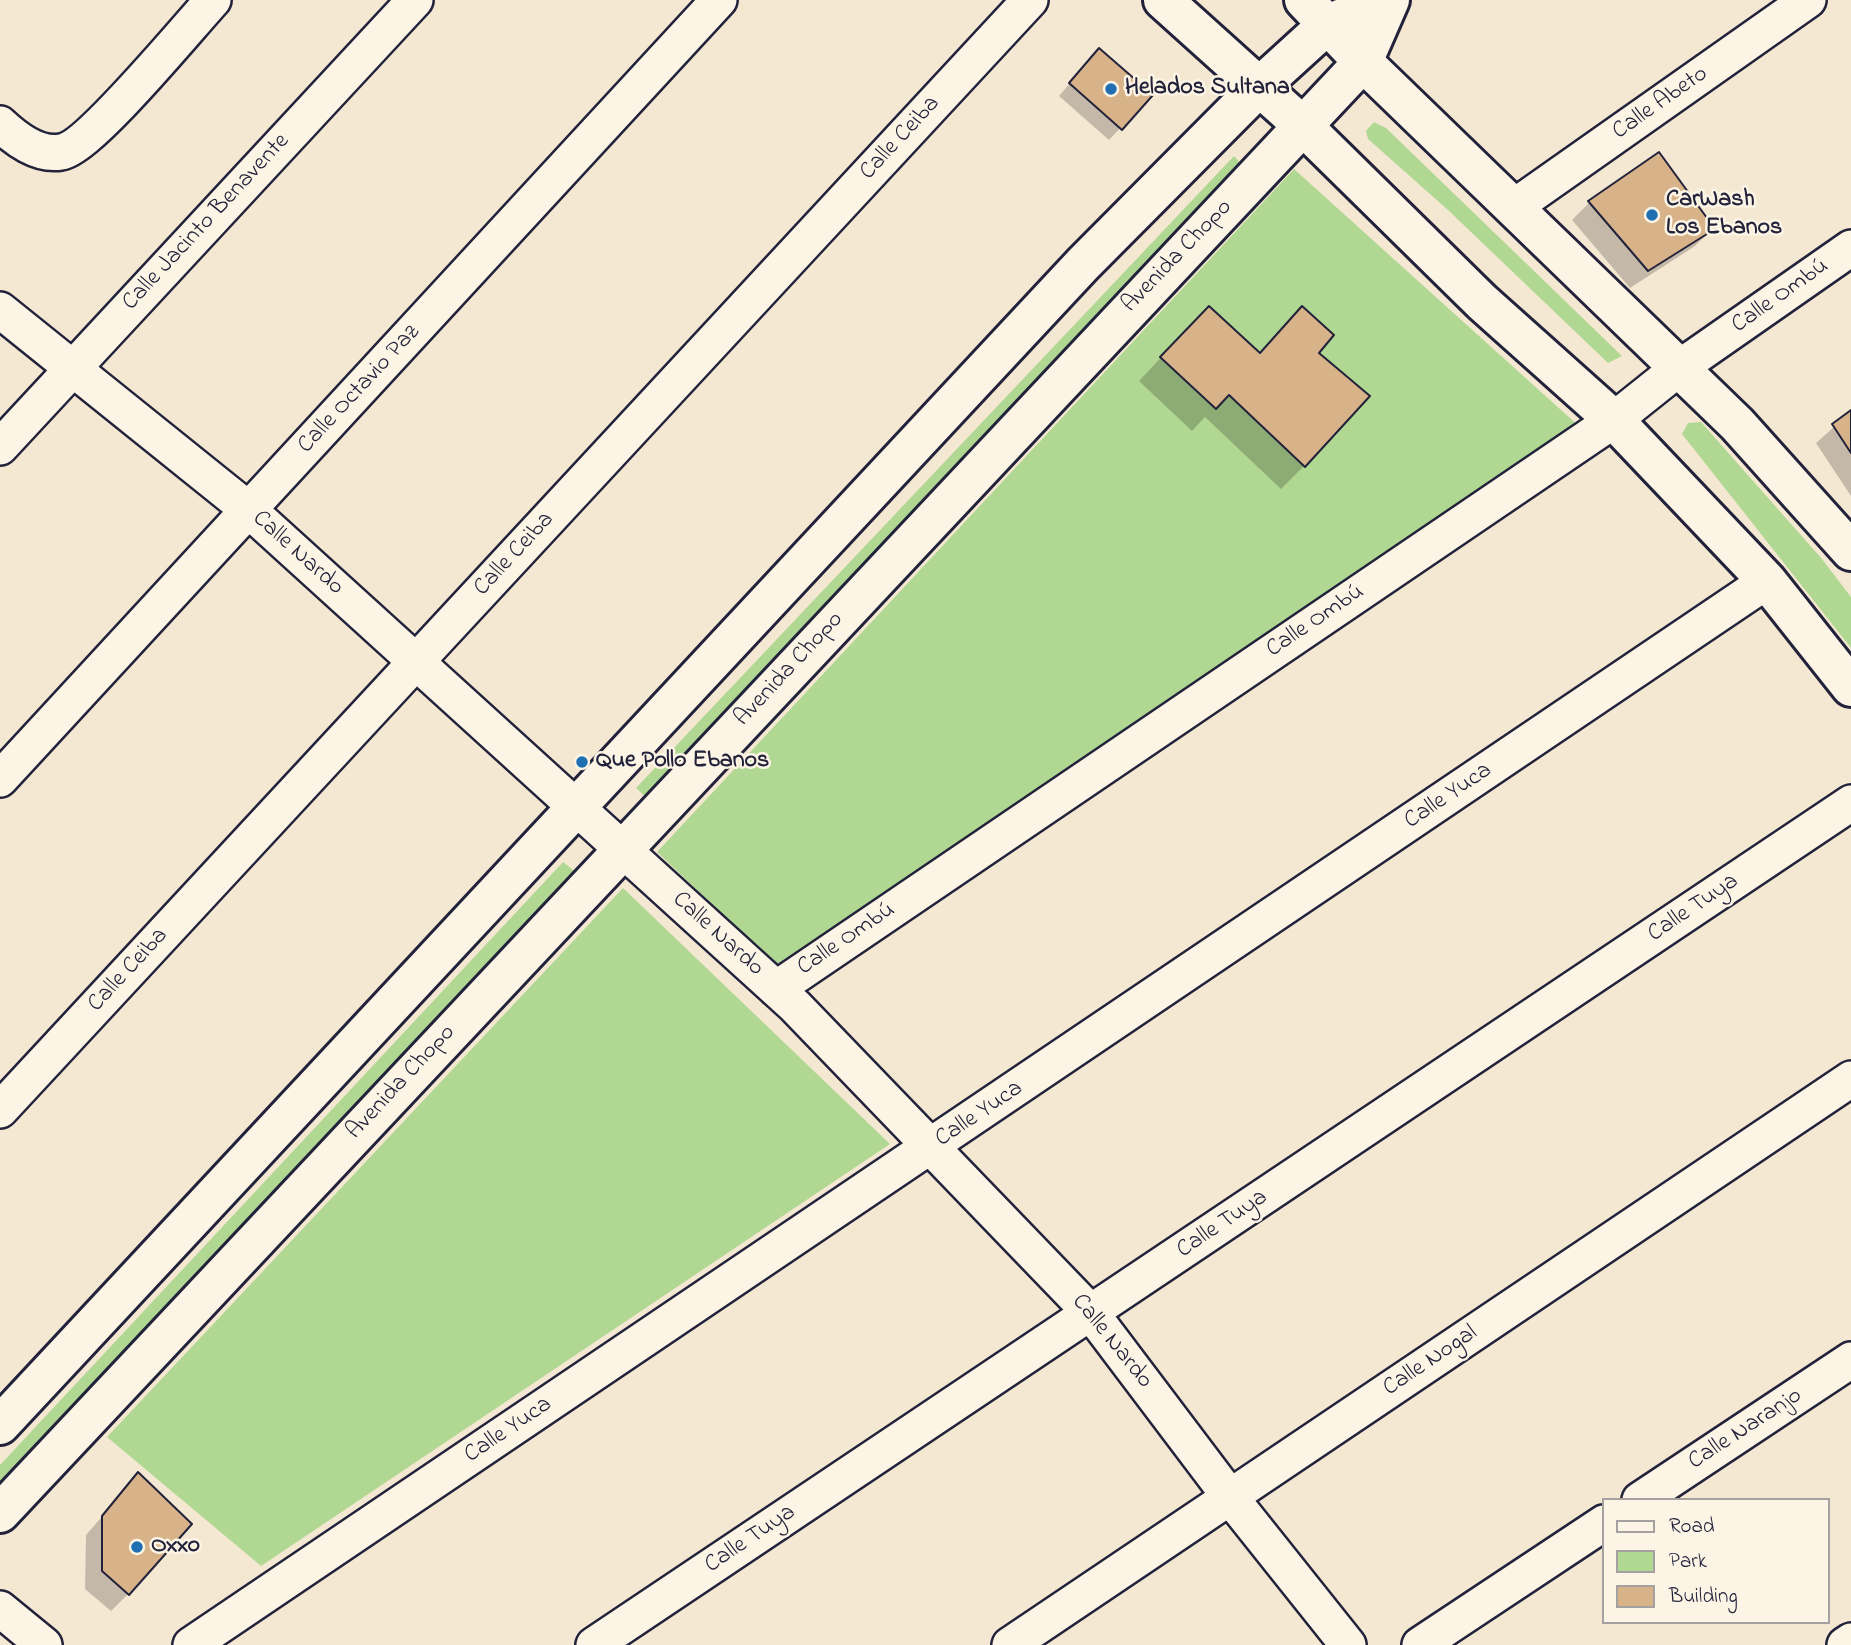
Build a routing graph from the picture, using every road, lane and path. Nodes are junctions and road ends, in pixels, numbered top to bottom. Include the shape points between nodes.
1 (213, 0) edge
2 (415, 0) edge
3 (719, 0) edge
4 (1030, 0) edge
5 (1163, 0) edge
6 (1387, 0) edge
7 (1808, 0) edge
8 (1316, 12) edge
9 (1363, 62) junction
10 (1260, 86) junction
11 (0, 124) edge
12 (1303, 126) junction
13 (1514, 207) junction
14 (1851, 248) edge
15 (0, 310) edge
16 (72, 368) junction
17 (1679, 368) junction
18 (1614, 420) junction
19 (0, 447) edge
20 (250, 510) junction
21 (1846, 536) edge
22 (1767, 581) junction
23 (415, 663) junction
24 (1851, 687) edge
25 (0, 779) edge
26 (1851, 803) edge
27 (576, 807) junction
28 (621, 849) junction
29 (776, 989) junction
30 (1851, 1079) edge
31 (0, 1110) edge
32 (931, 1148) junction
33 (1091, 1313) junction
34 (1851, 1360) edge
35 (0, 1425) edge
36 (1230, 1497) junction
37 (1643, 1498) edge
38 (0, 1513) edge
39 (1602, 1524) edge
40 (0, 1609) edge
41 (1851, 1641) edge
42 (44, 1645) edge
43 (191, 1645) edge
44 (594, 1645) edge
45 (1010, 1645) edge
46 (1348, 1645) edge
47 (1420, 1645) edge
48 (1845, 1645) edge

1 - 11 street via 90,135 62,153 33,149
2 - 16 street, Calle Jacinto Benavente
3 - 20 street, Calle Octavio Paz
4 - 23 street, Calle Ceiba
5 - 10 street
6 - 8 street, Avenida Chopo
6 - 9 street, Avenida Chopo
7 - 13 street, Calle Abeto
8 - 9 street
8 - 10 street, Avenida Chopo
9 - 12 street, Avenida Chopo
9 - 13 street
10 - 12 street
10 - 27 street, Avenida Chopo via 1083,264
12 - 18 street via 1482,302
12 - 28 street, Avenida Chopo
13 - 17 street
14 - 17 street, Calle Ombú
15 - 16 street, Calle Nardo
16 - 19 street, Calle Jacinto Benavente
16 - 20 street, Calle Nardo
17 - 18 street, Calle Ombú
17 - 21 street
18 - 22 street
18 - 29 street, Calle Ombú
20 - 23 street, Calle Nardo
20 - 25 street, Calle Octavio Paz
22 - 24 street
22 - 32 street, Calle Yuca
23 - 27 street, Calle Nardo
23 - 31 street, Calle Ceiba
26 - 33 street, Calle Tuya
27 - 28 street, Calle Nardo
27 - 35 street, Avenida Chopo
28 - 29 street, Calle Nardo
28 - 38 street, Avenida Chopo
29 - 32 street, Calle Nardo
30 - 36 street, Calle Nogal
32 - 33 street, Calle Nardo
32 - 43 street, Calle Yuca
33 - 36 street, Calle Nardo
33 - 44 street, Calle Tuya
34 - 37 street, Calle Naranjo
36 - 45 street, Calle Nogal
36 - 46 street, Calle Nardo
39 - 47 street
40 - 42 street
41 - 48 street

